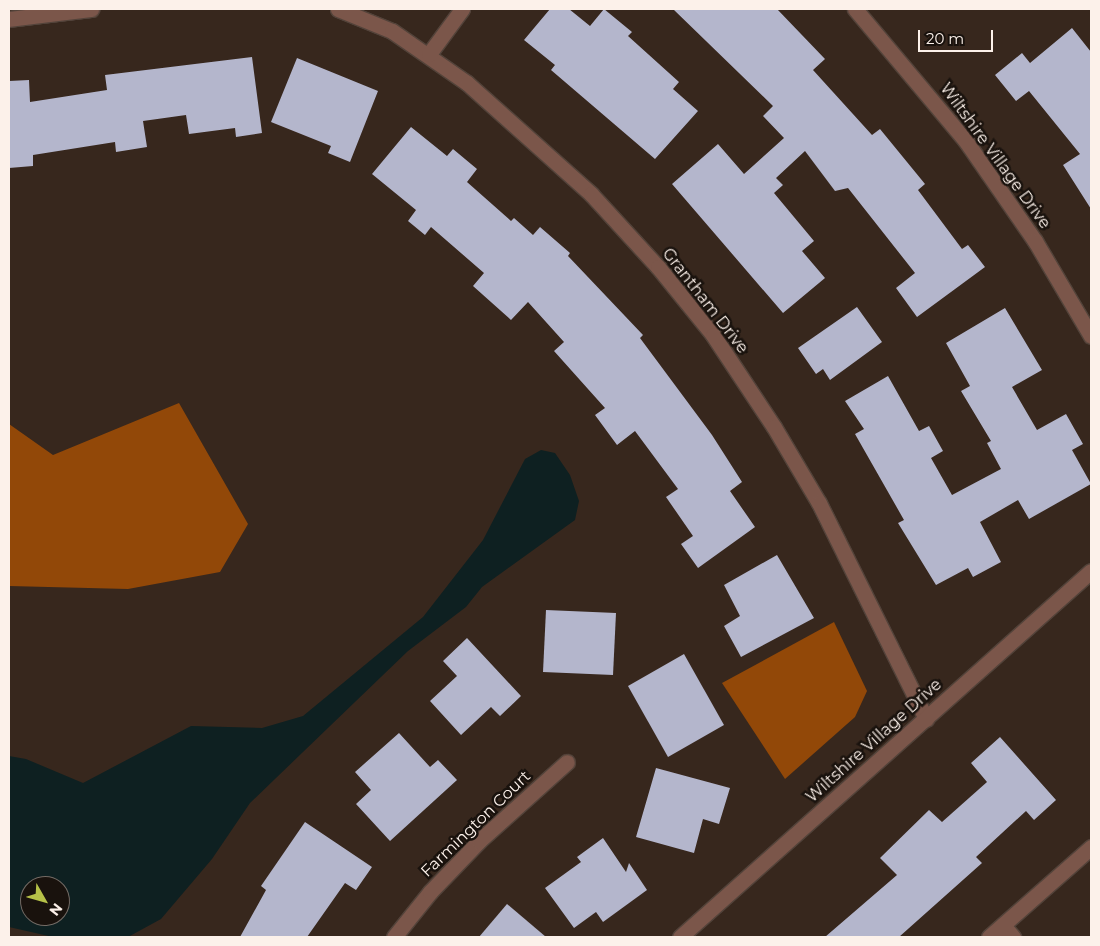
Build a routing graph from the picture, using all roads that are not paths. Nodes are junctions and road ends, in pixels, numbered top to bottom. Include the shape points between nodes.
1 (91, 9) edge
2 (338, 9) edge
3 (462, 9) edge
4 (855, 9) edge
5 (9, 18) edge
6 (429, 54) junction
7 (1091, 336) edge
8 (1091, 571) edge
9 (926, 719) junction
10 (567, 762) dead end
11 (1091, 847) edge
12 (1003, 925) junction
13 (394, 937) edge
14 (680, 937) edge
15 (989, 937) edge
16 (1013, 937) edge

1 - 5 street
2 - 6 street, Grantham Drive via 392,31
3 - 6 street
4 - 7 street, Wiltshire Village Drive via 965,140 1035,241
6 - 9 street, Grantham Drive via 534,140 595,198 658,266 712,335 774,427 818,503
8 - 9 street, Wiltshire Village Drive
9 - 14 street, Wiltshire Village Drive
10 - 13 street, Farmington Court via 479,841 430,892
11 - 12 street
12 - 15 street
12 - 16 street

